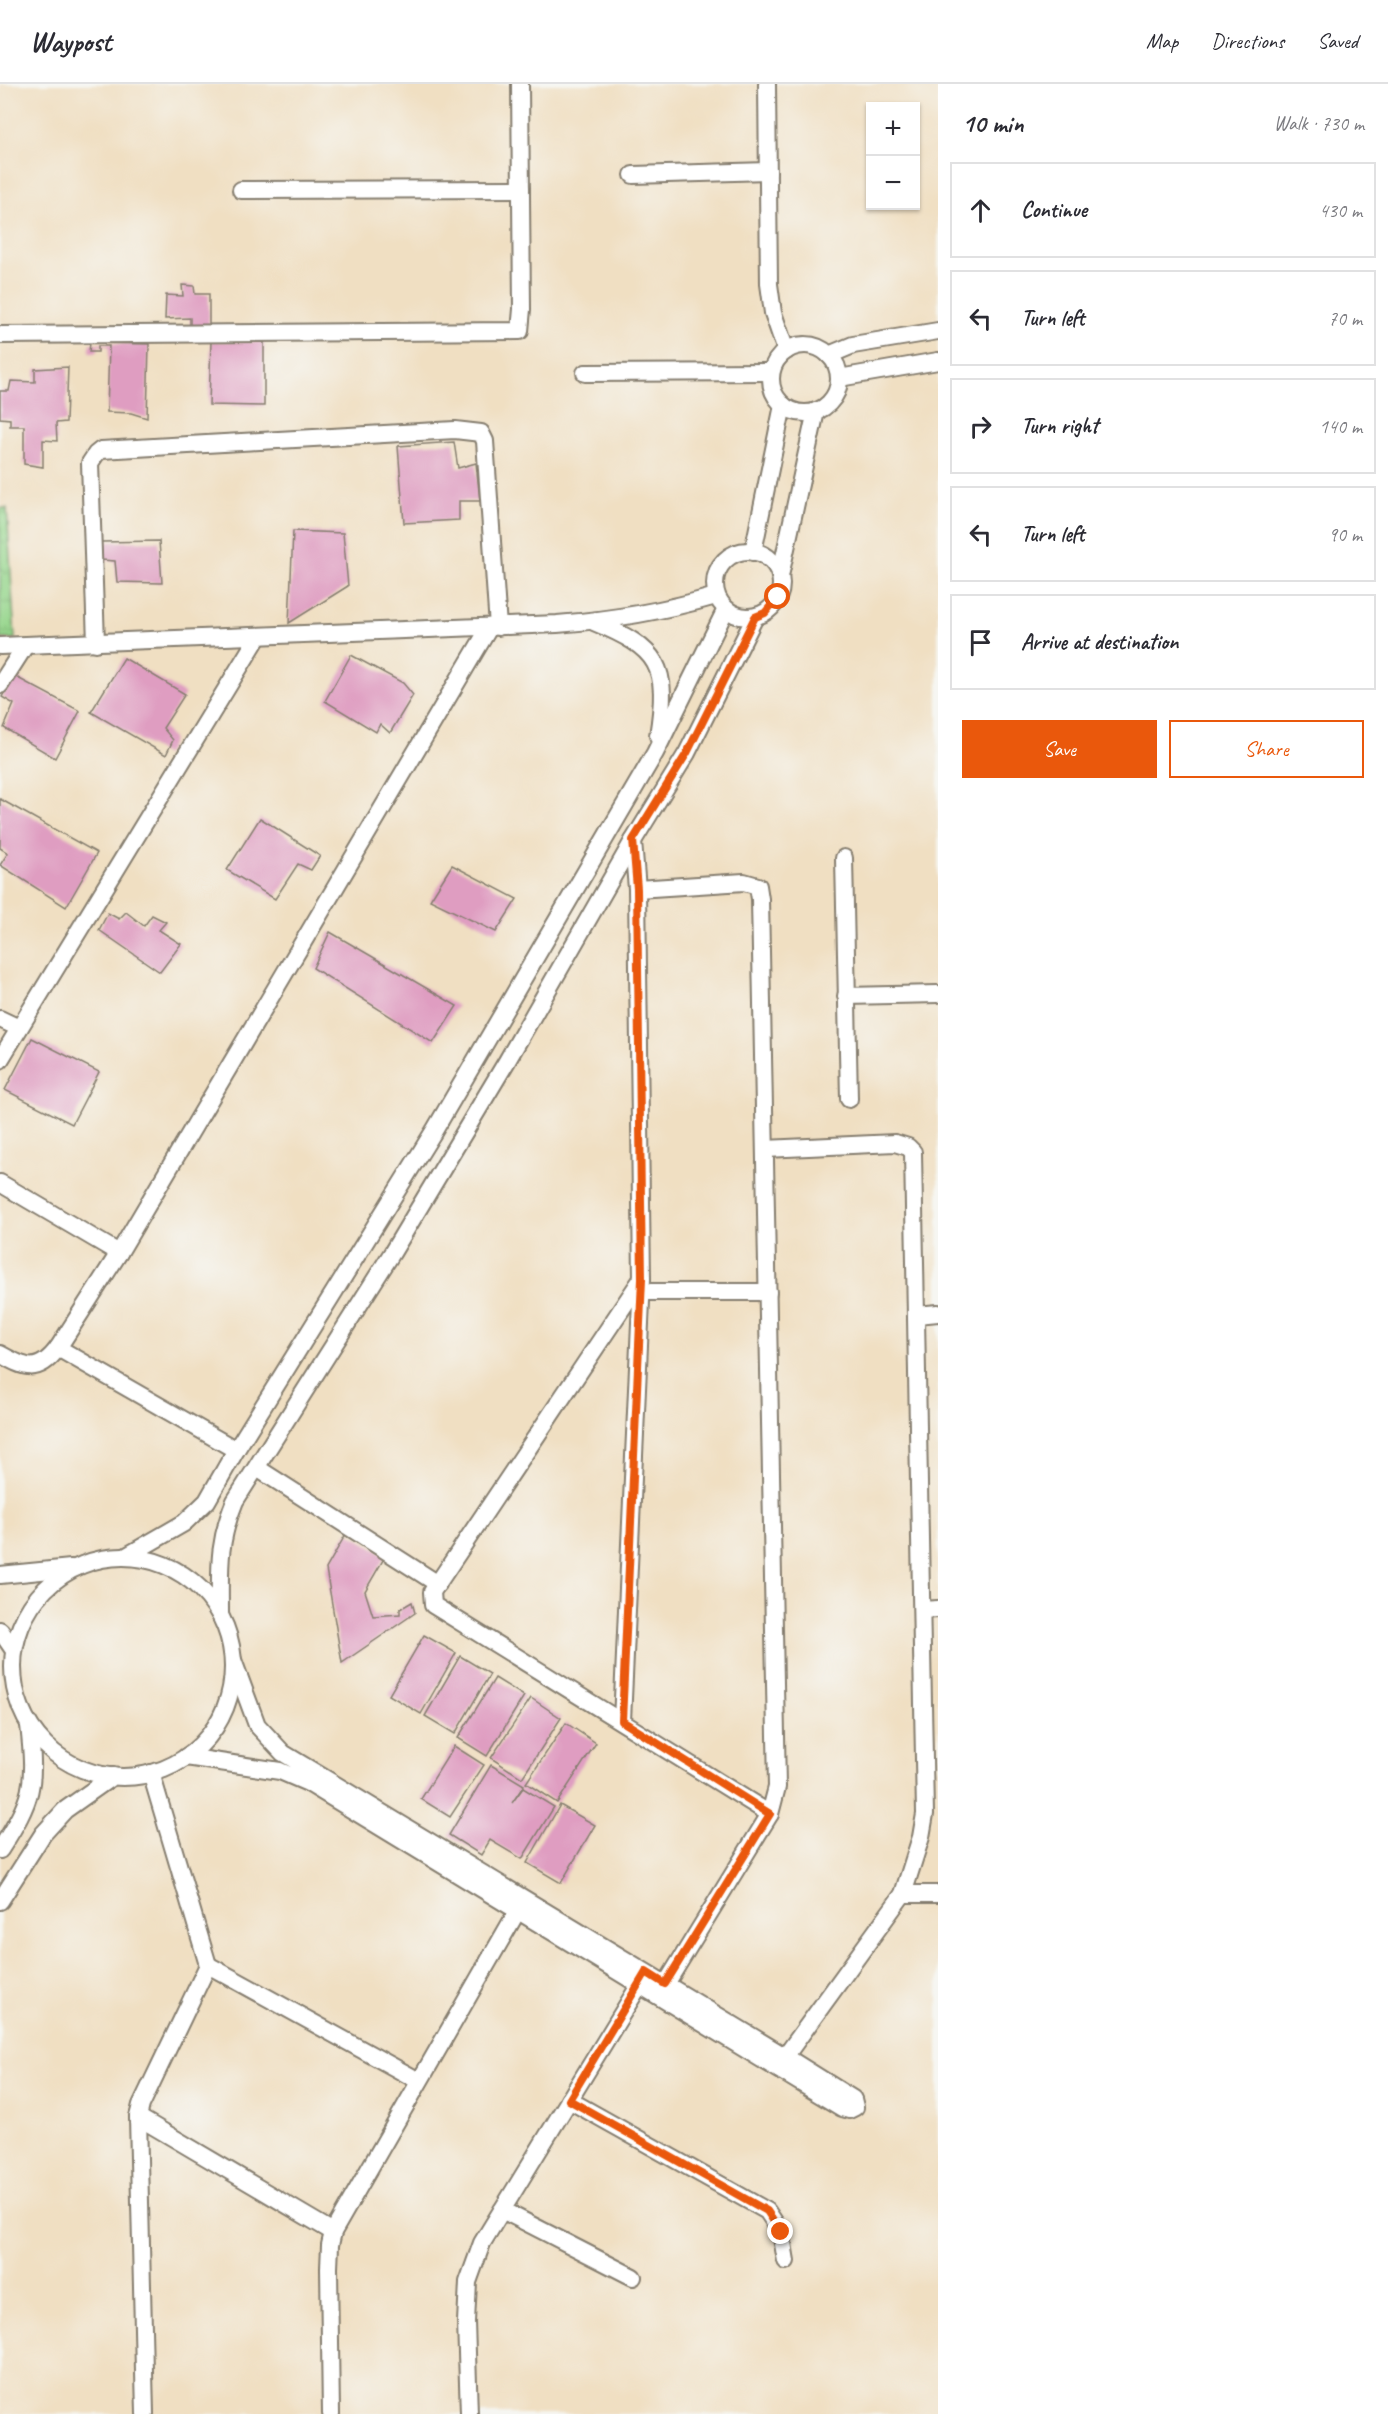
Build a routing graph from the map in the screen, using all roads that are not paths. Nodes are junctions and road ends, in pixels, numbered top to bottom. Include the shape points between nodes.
1 (520, 84) edge
2 (768, 84) edge
3 (768, 171) junction
4 (633, 175) dead end
5 (521, 189) junction
6 (241, 190) dead end
7 (938, 331) edge
8 (0, 335) edge
9 (786, 351) junction
10 (829, 355) junction
11 (938, 362) edge
12 (771, 372) junction
13 (585, 373) dead end
14 (839, 378) junction
15 (783, 405) junction
16 (816, 411) junction
17 (753, 552) junction
18 (780, 576) junction
19 (721, 603) junction
20 (755, 617) junction
21 (593, 622) junction
22 (493, 627) junction
23 (258, 637) junction
24 (96, 643) junction
25 (0, 646) edge
26 (25, 646) junction
27 (0, 685) edge
28 (658, 746) junction
29 (687, 753) junction
30 (633, 840) junction
31 (844, 858) dead end
32 (637, 889) junction
33 (938, 994) edge
34 (846, 996) junction
35 (0, 1019) edge
36 (19, 1028) junction
37 (0, 1060) edge
38 (849, 1099) dead end
39 (765, 1149) junction
40 (0, 1183) edge
41 (119, 1253) junction
42 (641, 1286) junction
43 (768, 1292) junction
44 (938, 1313) edge
45 (916, 1314) junction
46 (58, 1348) junction
47 (0, 1354) edge
48 (236, 1450) junction
49 (257, 1468) junction
50 (125, 1557) junction
51 (75, 1567) junction
52 (0, 1575) edge
53 (438, 1584) junction
54 (930, 1610) edge
55 (220, 1615) junction
56 (0, 1630) edge
57 (13, 1649) junction
58 (233, 1660) junction
59 (622, 1721) junction
60 (29, 1725) junction
61 (186, 1757) junction
62 (151, 1773) junction
63 (113, 1776) junction
64 (770, 1814) junction
65 (0, 1850) edge
66 (903, 1894) junction
67 (938, 1894) edge
68 (0, 1901) edge
69 (521, 1905) junction
70 (208, 1965) junction
71 (643, 1979) junction
72 (662, 1990) junction
73 (419, 2081) junction
74 (569, 2100) junction
75 (138, 2117) junction
76 (502, 2210) junction
77 (333, 2232) junction
78 (786, 2261) dead end
79 (633, 2277) dead end
80 (145, 2414) edge
81 (331, 2414) edge
82 (469, 2414) edge

1 - 5 street
2 - 3 street
3 - 4 street
3 - 9 street via 769,284 773,313
5 - 6 street
5 - 8 street via 522,328 517,333
7 - 10 street via 853,345
9 - 10 street via 805,345
9 - 12 street
10 - 14 street
11 - 14 street
12 - 13 street
12 - 15 street via 775,394
14 - 16 street via 833,398
15 - 16 street via 793,411
15 - 17 street
16 - 18 street
17 - 18 street via 770,560
17 - 19 street via 730,556 722,564 714,585
18 - 20 street via 773,606
19 - 20 street via 735,615
19 - 21 street
19 - 28 street
20 - 29 street
21 - 22 street
21 - 28 street via 634,641 655,662 663,689
22 - 23 street
22 - 24 street via 485,441 481,433 455,430 101,450 90,463
22 - 41 street
23 - 24 street
23 - 36 street
24 - 26 street
25 - 26 street
26 - 27 street
28 - 29 street
28 - 48 street via 434,1131
29 - 30 street
30 - 32 street
30 - 49 street via 386,1263
31 - 34 street
32 - 39 street via 744,882 758,886
32 - 42 street
33 - 34 street
34 - 38 street
35 - 36 street
36 - 37 street
39 - 43 street
39 - 45 street via 895,1143 913,1152
40 - 41 street
41 - 46 street
42 - 43 street
42 - 53 street
42 - 59 street
43 - 64 street via 777,1761 777,1787
44 - 45 street
45 - 54 street
46 - 47 street via 50,1358 31,1368
46 - 48 street
48 - 50 street via 207,1501 184,1524
49 - 53 street
49 - 55 street via 235,1501 225,1527 220,1548
50 - 51 street
50 - 55 street via 163,1564 180,1573 209,1599
51 - 52 street
51 - 57 street via 57,1578 28,1610
53 - 59 street via 432,1597 441,1611
54 - 66 street via 925,1814
55 - 58 street
56 - 57 street
57 - 60 street via 14,1688
58 - 61 street via 231,1688 222,1714 200,1745
58 - 69 street via 257,1725 283,1753
59 - 64 street
60 - 63 street via 41,1741 65,1760 93,1773
60 - 65 street via 32,1787 27,1804
61 - 62 street
61 - 69 street via 294,1776
62 - 63 street
62 - 70 street
63 - 68 street via 65,1810 43,1833
64 - 72 street
66 - 67 street
66 - 72 street via 781,2062
69 - 71 street
69 - 73 street
70 - 73 street
70 - 75 street
71 - 72 street
71 - 74 street
73 - 77 street
74 - 76 street
74 - 78 street via 767,2211 781,2232
75 - 77 street
75 - 80 street
76 - 79 street
76 - 82 street via 482,2243 468,2282
77 - 81 street via 329,2268

